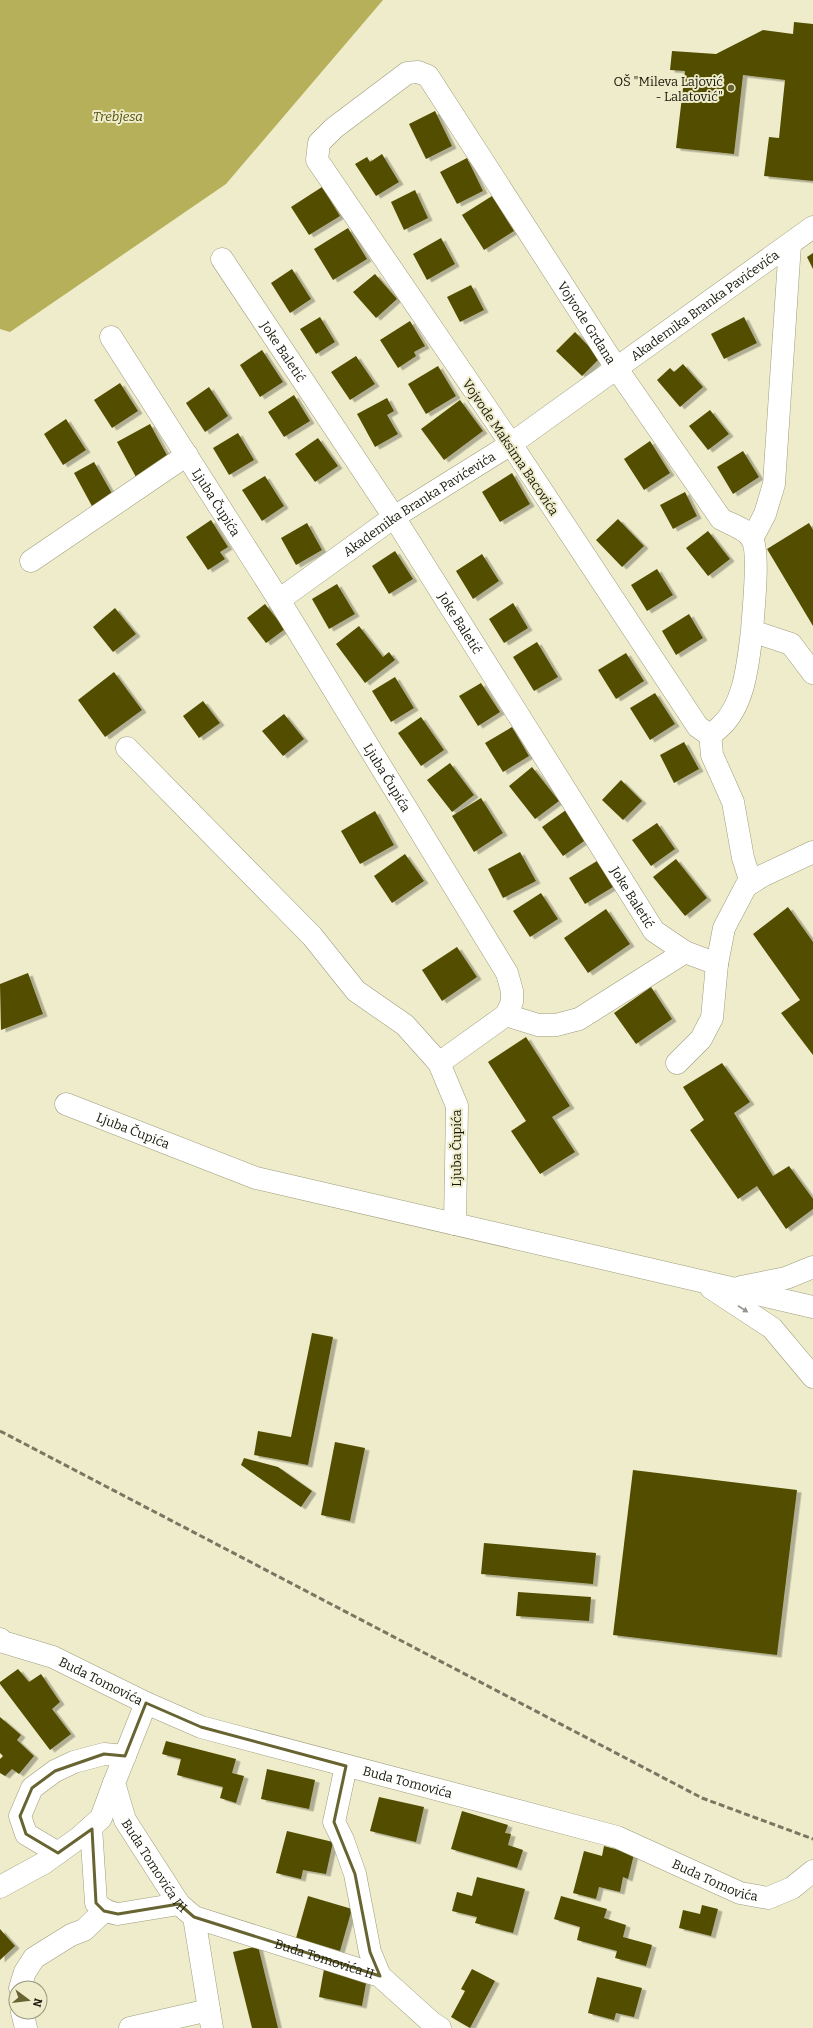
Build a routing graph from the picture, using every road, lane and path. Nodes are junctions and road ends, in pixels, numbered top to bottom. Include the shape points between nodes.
1 (317, 160) joint
2 (813, 227) edge
3 (790, 244) junction
4 (222, 259) dead end
5 (111, 337) dead end
6 (617, 369) junction
7 (511, 444) junction
8 (187, 455) junction
9 (394, 517) junction
10 (752, 539) junction
11 (31, 561) dead end
12 (280, 600) junction
13 (752, 631) junction
14 (813, 673) edge
15 (708, 733) junction
16 (127, 748) dead end
17 (813, 852) edge
18 (751, 883) junction
19 (685, 952) junction
20 (717, 964) junction
21 (506, 1015) junction
22 (439, 1063) junction
23 (677, 1063) dead end
24 (66, 1104) dead end
25 (455, 1224) junction
26 (813, 1267) edge
27 (698, 1280) junction
28 (736, 1288) junction
29 (813, 1307) edge
30 (813, 1377) edge
31 (1, 1641) edge
32 (146, 1704) junction
33 (125, 1756) junction
34 (346, 1766) junction
35 (114, 1783) junction
36 (92, 1827) junction
37 (58, 1853) junction
38 (813, 1871) edge
39 (0, 1887) edge
40 (186, 1910) junction
41 (104, 1911) junction
42 (380, 1976) junction
43 (22, 1980) edge
44 (211, 2019) edge
45 (130, 2028) edge
46 (440, 2028) edge

1 - 6 street, Vojvode Grdana via 319,143 334,128 407,73 418,72 428,76
1 - 7 street, Vojvode Maksima Bacovića
2 - 3 street, Akademika Branka Pavićevića
3 - 6 street, Akademika Branka Pavićevića
3 - 10 street via 774,484 765,514
4 - 9 street, Joke Baletić
5 - 8 street, Ljuba Čupića
6 - 7 street, Akademika Branka Pavićevića
6 - 10 street, Vojvode Grdana via 721,519 743,530
7 - 9 street, Akademika Branka Pavićevića
7 - 15 street, Vojvode Maksima Bacovića via 698,727
8 - 11 street
8 - 12 street, Ljuba Čupića
9 - 12 street, Akademika Branka Pavićevića
9 - 19 street, Joke Baletić via 654,931
10 - 13 street via 755,554
12 - 21 street, Ljuba Čupića via 507,973 512,1002
13 - 14 street via 791,644
13 - 15 street via 746,674 737,700 727,721
15 - 18 street via 712,755 733,802 743,858
16 - 22 street, Ljuba Čupića via 312,936 356,991 405,1025
17 - 18 street
18 - 20 street via 746,886 724,928
19 - 20 street, Joke Baletić
19 - 21 street via 579,1019 556,1025 538,1025
20 - 23 street via 712,1018 701,1039
21 - 22 street
22 - 25 street, Ljuba Čupića via 457,1106
24 - 25 street, Ljuba Čupića via 256,1178
25 - 27 street, Ljuba Čupića
26 - 28 street via 786,1278
27 - 28 street, Ljuba Čupića
27 -> 30 street via 772,1328
28 - 29 street, Ljuba Čupića
31 - 32 street, Buda Tomovića via 53,1657
32 - 33 street
32 - 34 street, Buda Tomovića via 200,1727
33 - 35 street
33 - 37 street via 104,1754 74,1762 55,1771 32,1788 20,1816 26,1834
34 - 38 street, Buda Tomovića via 617,1838 740,1893 768,1898 792,1888
34 - 42 street via 334,1822 355,1874 370,1952
35 - 36 street via 101,1818
35 - 40 street, Buda Tomovića III via 125,1820
36 - 37 street
36 - 41 street via 96,1903
37 - 39 street
40 - 41 street via 118,1914
40 - 42 street, Buda Tomovića II
40 - 44 street, Buda Tomovića III
41 - 43 street via 84,1930 34,1958
42 - 46 street, Buda Tomovića II
44 - 45 street

